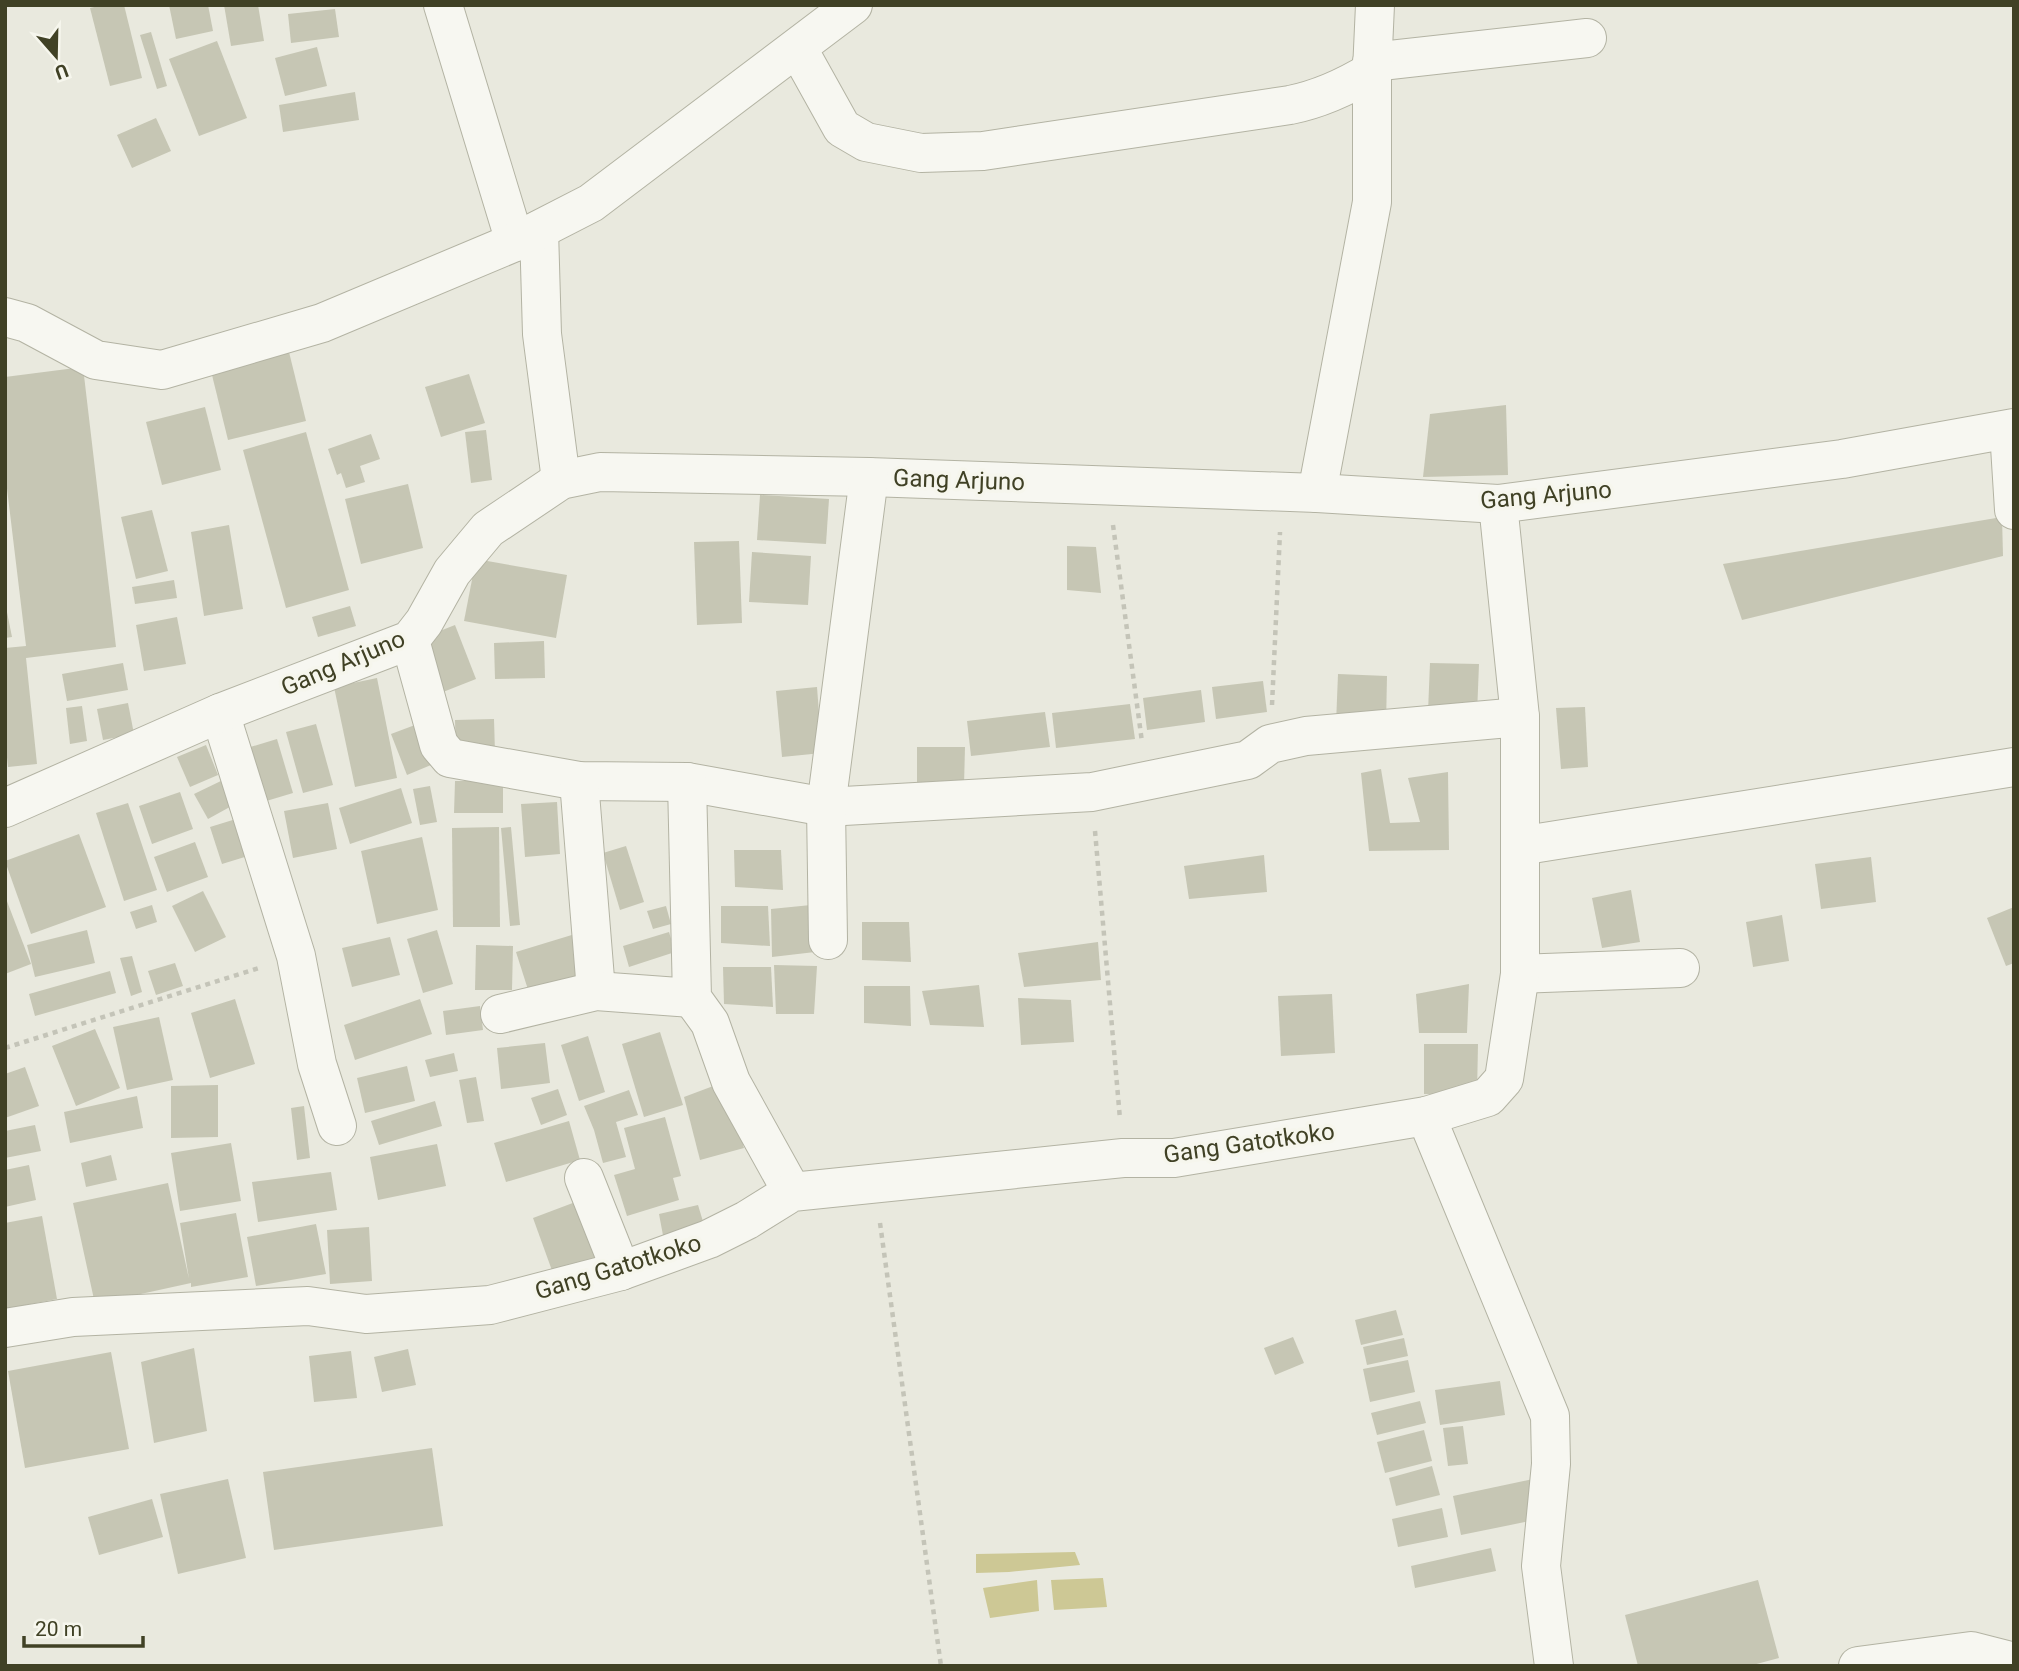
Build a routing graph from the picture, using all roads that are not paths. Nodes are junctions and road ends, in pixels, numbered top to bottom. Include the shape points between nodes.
1 (443, 5) edge
2 (853, 5) edge
3 (1375, 5) edge
4 (1587, 38) dead end
5 (798, 49) junction
6 (1372, 66) junction
7 (527, 236) junction
8 (5, 317) edge
9 (2011, 429) edge
10 (869, 477) junction
11 (561, 480) junction
12 (1299, 493) junction
13 (1498, 504) junction
14 (2014, 510) edge
15 (410, 640) junction
16 (220, 713) junction
17 (1520, 718) junction
18 (2014, 767) edge
19 (579, 781) junction
20 (687, 782) junction
21 (826, 807) junction
22 (5, 808) edge
23 (1520, 846) junction
24 (828, 940) dead end
25 (1680, 968) dead end
26 (1520, 974) junction
27 (596, 991) junction
28 (692, 998) junction
29 (500, 1014) dead end
30 (1426, 1116) junction
31 (337, 1126) dead end
32 (584, 1178) dead end
33 (792, 1192) junction
34 (621, 1271) junction
35 (5, 1328) edge
36 (2014, 1662) edge
37 (1554, 1666) edge
38 (1858, 1666) edge

1 - 7 street
2 - 5 street
3 - 6 street
4 - 6 street
5 - 6 street via 842,128 866,142 921,153 983,151 1290,105 1349,86
5 - 7 street via 591,203
6 - 12 street via 1372,202
7 - 8 street via 322,323 162,370 96,360 27,323
7 - 11 street
9 - 13 street, Gang Arjuno via 1842,459
9 - 14 street
10 - 11 street, Gang Arjuno via 600,472
10 - 12 street, Gang Arjuno
10 - 21 street
11 - 15 street, Gang Arjuno via 488,529 452,572
12 - 13 street, Gang Arjuno
13 - 17 street, Gang Gatotkoko
15 - 16 street, Gang Arjuno
15 - 19 street via 439,745 450,758
16 - 22 street, Gang Arjuno
16 - 31 street via 296,956 317,1064
17 - 21 street via 1306,736 1270,744 1248,760 1092,792
17 - 23 street, Gang Gatotkoko
18 - 23 street
19 - 20 street
19 - 27 street
20 - 21 street
20 - 28 street
21 - 24 street
23 - 26 street, Gang Gatotkoko
25 - 26 street
26 - 30 street, Gang Gatotkoko via 1504,1079 1488,1097
27 - 28 street
27 - 29 street
28 - 33 street via 710,1023 731,1083
30 - 33 street, Gang Gatotkoko via 1174,1158 1123,1158
30 - 37 street via 1550,1416 1551,1464 1541,1566
32 - 34 street
33 - 34 street, Gang Gatotkoko via 709,1239
34 - 35 street, Gang Gatotkoko via 490,1305 366,1314 295,1306 73,1317
36 - 38 street via 1971,1651

